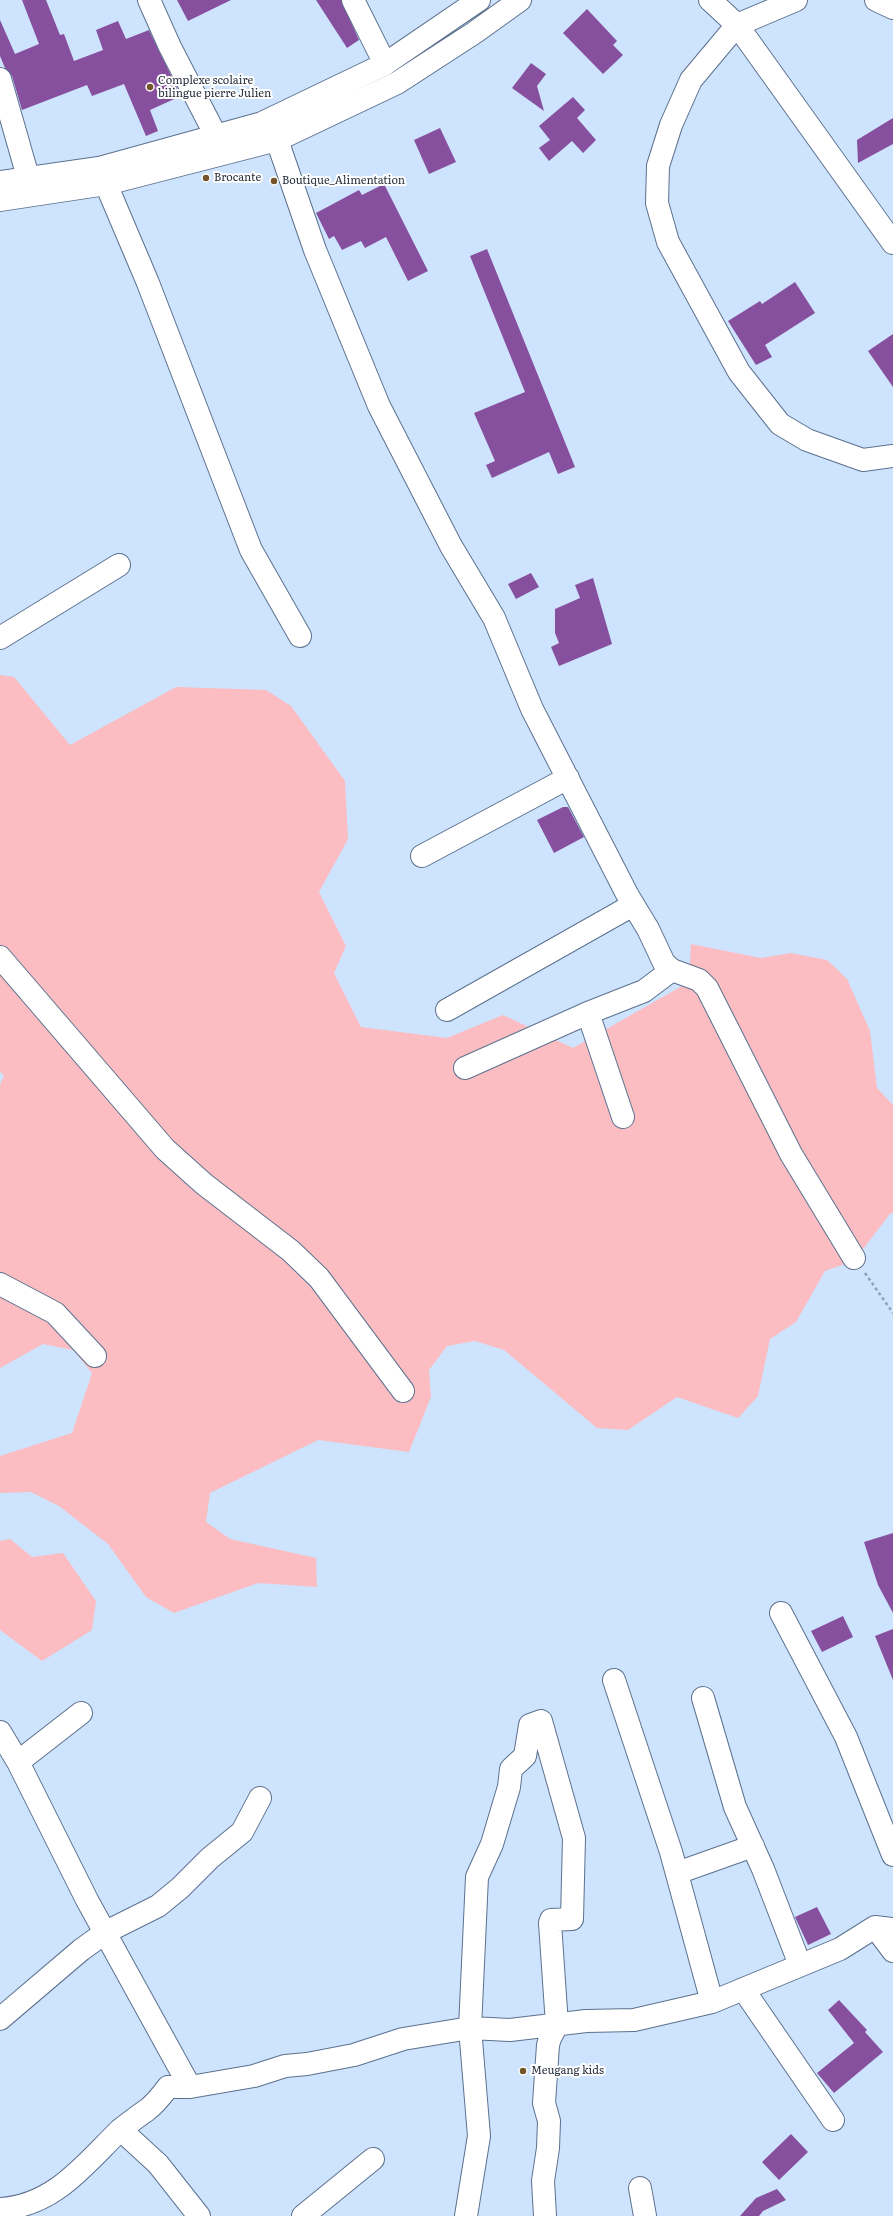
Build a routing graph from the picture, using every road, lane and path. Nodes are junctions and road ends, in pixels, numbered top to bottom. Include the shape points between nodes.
1 (149, 0) edge
2 (354, 0) edge
3 (479, 0) edge
4 (520, 0) edge
5 (710, 0) edge
6 (796, 0) edge
7 (876, 0) edge
8 (893, 8) edge
9 (737, 25) junction
10 (385, 64) junction
11 (0, 78) edge
12 (216, 136) junction
13 (277, 140) junction
14 (28, 177) junction
15 (0, 182) edge
16 (106, 184) junction
17 (0, 200) edge
18 (893, 243) edge
19 (893, 456) edge
20 (119, 565) dead end
21 (300, 636) dead end
22 (0, 638) edge
23 (568, 778) junction
24 (422, 856) dead end
25 (633, 905) junction
26 (0, 957) edge
27 (672, 970) junction
28 (447, 1010) dead end
29 (588, 1013) junction
30 (465, 1068) dead end
31 (623, 1117) dead end
32 (854, 1258) joint
33 (0, 1284) edge
34 (893, 1313) edge
35 (95, 1356) dead end
36 (404, 1391) dead end
37 (781, 1613) dead end
38 (614, 1680) dead end
39 (703, 1698) dead end
40 (81, 1713) dead end
41 (0, 1732) edge
42 (18, 1762) junction
43 (260, 1798) dead end
44 (753, 1846) junction
45 (893, 1855) edge
46 (677, 1872) junction
47 (884, 1928) edge
48 (106, 1932) junction
49 (893, 1951) edge
50 (800, 1965) junction
51 (744, 1989) junction
52 (712, 2002) junction
53 (0, 2019) edge
54 (557, 2025) junction
55 (470, 2028) junction
56 (190, 2087) junction
57 (833, 2120) dead end
58 (121, 2130) junction
59 (373, 2159) dead end
60 (640, 2188) dead end
61 (0, 2209) edge
62 (199, 2216) edge
63 (303, 2216) edge
64 (466, 2216) edge
65 (545, 2216) edge
66 (645, 2216) edge

1 - 12 street
2 - 10 street
3 - 10 street
4 - 13 street via 397,83
5 - 9 street
6 - 9 street
7 - 8 street
9 - 18 street
9 - 19 street via 691,80 671,125 658,166 657,203 668,242 739,372 780,424 807,440 863,460
10 - 12 street via 262,123
11 - 14 street
12 - 14 street via 99,168
13 - 16 street
13 - 23 street via 315,250 379,406 451,546 494,618 532,709
14 - 15 street
16 - 17 street
16 - 21 street via 148,283 251,550
20 - 22 street
23 - 24 street
23 - 25 street
25 - 27 street via 664,963
25 - 28 street
26 - 36 street via 165,1149 204,1184 290,1251 319,1278
27 - 29 street via 644,991
27 - 32 street via 699,980 707,988 791,1154
29 - 30 street
29 - 31 street
32 - 34 path
33 - 35 street via 55,1313
37 - 45 street via 846,1737
38 - 46 street
39 - 44 street via 735,1807
40 - 42 street
41 - 42 street
42 - 48 street
43 - 48 street via 242,1832 210,1858 180,1888 158,1906
44 - 46 street
44 - 50 street
46 - 52 street
47 - 49 street
47 - 50 street
48 - 53 street
48 - 56 street
50 - 51 street
51 - 52 street
51 - 57 street
52 - 54 street via 634,2020
54 - 55 street via 510,2030
54 - 55 street via 550,1922 572,1919 574,1838 541,1721 530,1725 525,1756 511,1769 509,1788 492,1844 478,1874
54 - 65 street via 548,2045 544,2103 549,2121 543,2182
55 - 56 street via 402,2039 354,2055 286,2066 254,2076
55 - 64 street via 480,2136
56 - 58 street via 168,2087 148,2109
58 - 61 street via 62,2187 39,2200
58 - 62 street via 158,2164
59 - 63 street
60 - 66 street

